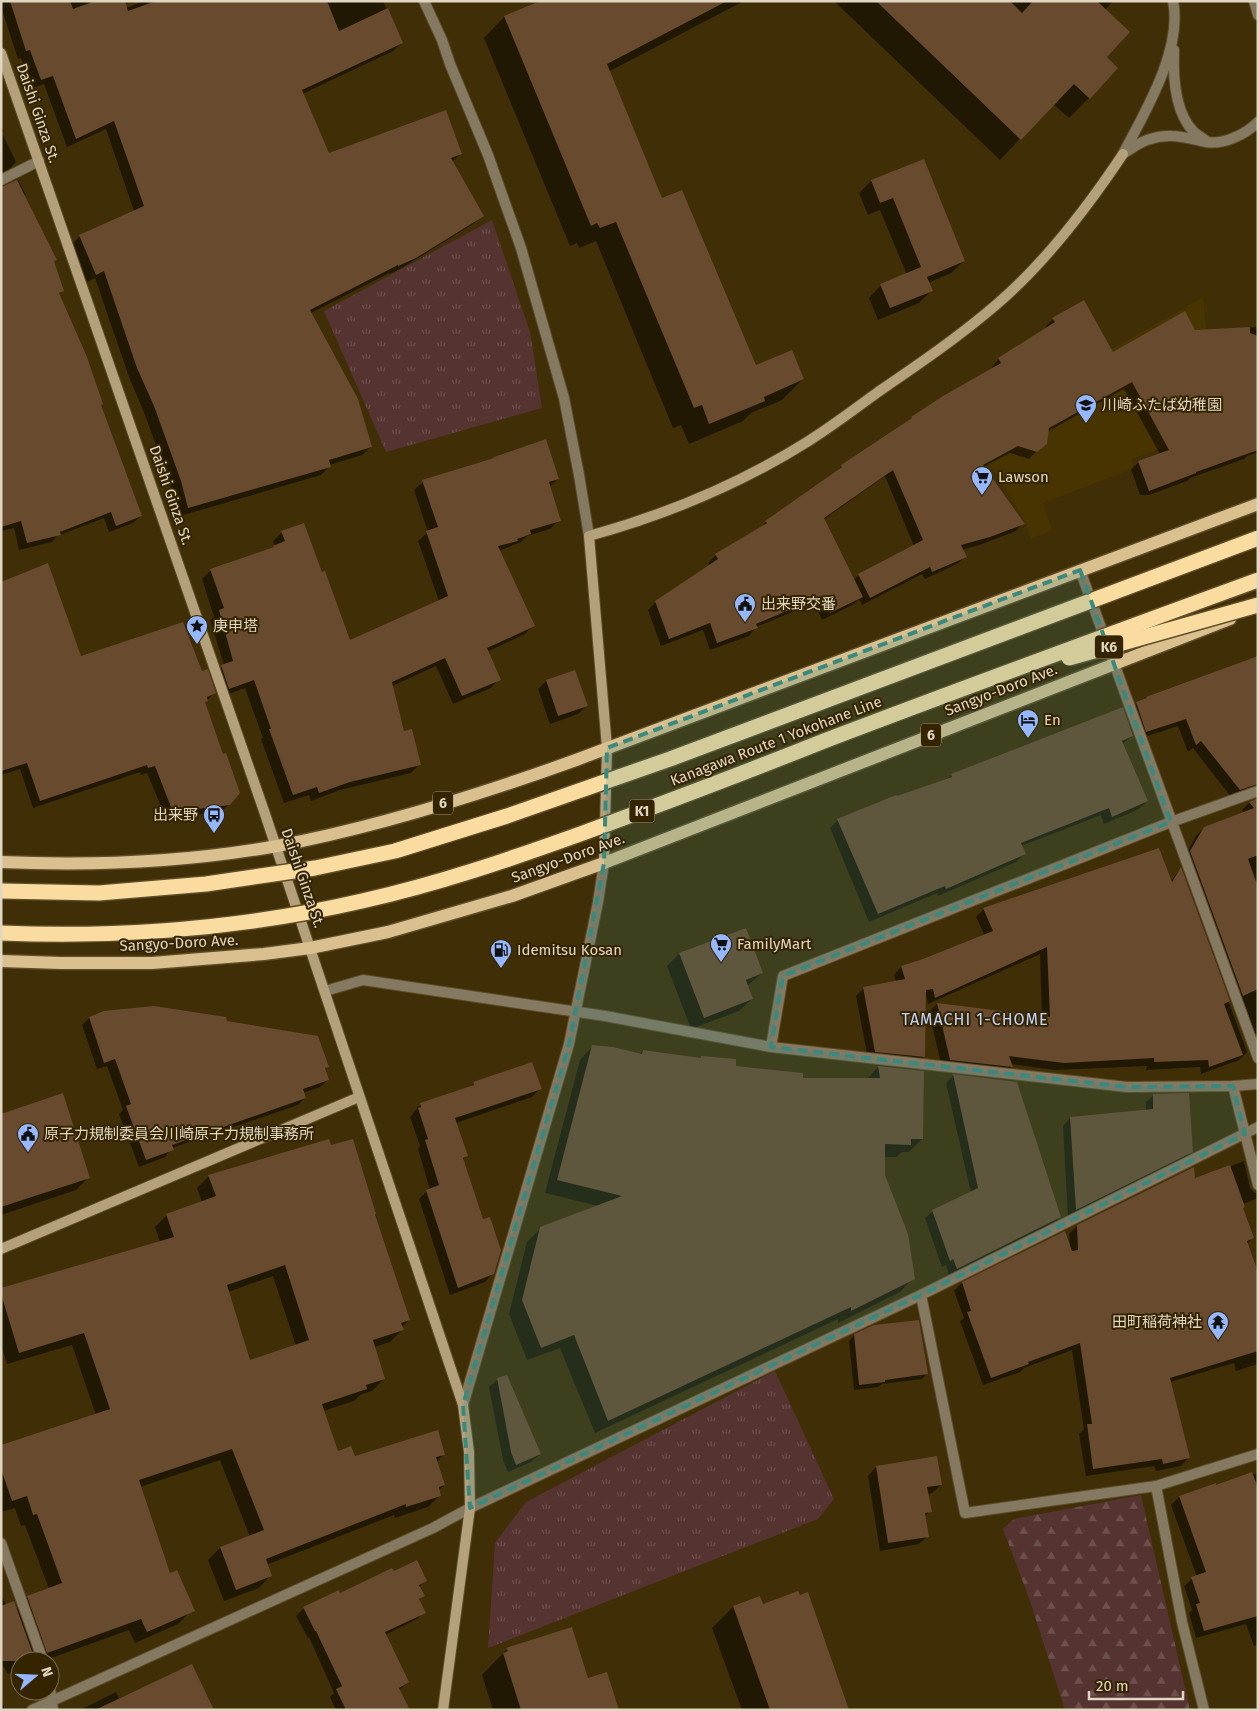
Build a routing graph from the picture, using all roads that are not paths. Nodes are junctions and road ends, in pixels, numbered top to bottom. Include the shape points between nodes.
1 (424, 1) edge
2 (1173, 1) edge
3 (1254, 1) edge
4 (1258, 15) edge
5 (1174, 35) junction
6 (1, 53) edge
7 (1258, 122) edge
8 (1208, 143) junction
9 (1123, 154) junction
10 (39, 161) junction
11 (1, 180) edge
12 (1258, 504) edge
13 (589, 536) junction
14 (1258, 538) edge
15 (1080, 570) junction
16 (1258, 580) edge
17 (1258, 607) edge
18 (1114, 664) junction
19 (960, 689) junction
20 (607, 748) junction
21 (1258, 792) edge
22 (1171, 822) junction
23 (276, 846) junction
24 (1, 862) edge
25 (604, 863) junction
26 (1, 891) edge
27 (1, 933) edge
28 (310, 948) junction
29 (1, 960) edge
30 (324, 991) junction
31 (576, 1012) junction
32 (771, 1046) junction
33 (1258, 1058) edge
34 (1258, 1084) edge
35 (1233, 1086) junction
36 (359, 1097) junction
37 (1258, 1127) edge
38 (1245, 1134) junction
39 (1258, 1185) edge
40 (1, 1249) edge
41 (922, 1295) junction
42 (463, 1404) junction
43 (1258, 1454) edge
44 (1156, 1486) junction
45 (470, 1508) junction
46 (1, 1543) edge
47 (39, 1651) edge
48 (53, 1705) edge
49 (32, 1710) edge
50 (443, 1710) edge
51 (1204, 1710) edge

1 - 13 street via 488,155 521,248 564,398
2 - 5 street via 1176,14
3 - 4 street
5 - 8 street via 1175,86 1181,110 1192,130
5 - 9 street via 1166,64
6 - 10 street, Daishi Ginza St.
7 - 8 street via 1249,131 1225,141
8 - 9 street via 1160,136 1137,144
9 - 13 street via 1062,237 998,303 963,332 807,442 764,467 672,509
10 - 11 street
10 - 23 street, Daishi Ginza St.
12 - 15 main road, 6
13 - 20 street
14 - 26 highway, Kanagawa Route 1 Yokohane Line, bridge via 670,759 395,851 307,870 206,884 100,892
15 - 18 street
15 - 20 main road, 6
16 - 19 highway, Kanagawa Route 1 Yokohane Line / K1, bridge
17 - 18 main road, Sangyo-Doro Ave. / 6
17 - 19 highway, K6, bridge
18 - 22 street
18 - 25 main road, Sangyo-Doro Ave. / 6
19 - 27 highway, Kanagawa Route 1 Yokohane Line / K1, bridge via 667,802 500,862 406,891 323,910 212,926 106,934
20 - 23 main road, 6 via 517,781 395,817
20 - 25 street
21 - 22 street
22 - 32 street via 782,976
22 - 33 street
23 - 24 main road, 6 via 184,858 98,864
23 - 28 street, Daishi Ginza St.
25 - 28 main road, Sangyo-Doro Ave. / 6 via 512,896 398,929
25 - 31 street
28 - 29 main road, Sangyo-Doro Ave. / 6 via 152,963 61,964
28 - 30 street, Daishi Ginza St.
30 - 31 street via 363,980
30 - 36 street, Daishi Ginza St.
31 - 32 street
31 - 42 street
32 - 35 street via 1127,1087
34 - 35 street
35 - 38 street
36 - 40 street
36 - 42 street, Daishi Ginza St.
37 - 38 street
38 - 39 street
38 - 41 street
41 - 44 street via 965,1513
41 - 45 street
42 - 45 street, Daishi Ginza St. via 470,1462
43 - 44 street
44 - 51 street via 1182,1622
45 - 48 street via 68,1694
45 - 50 street, Daishi Ginza St.
46 - 47 street
48 - 49 street

